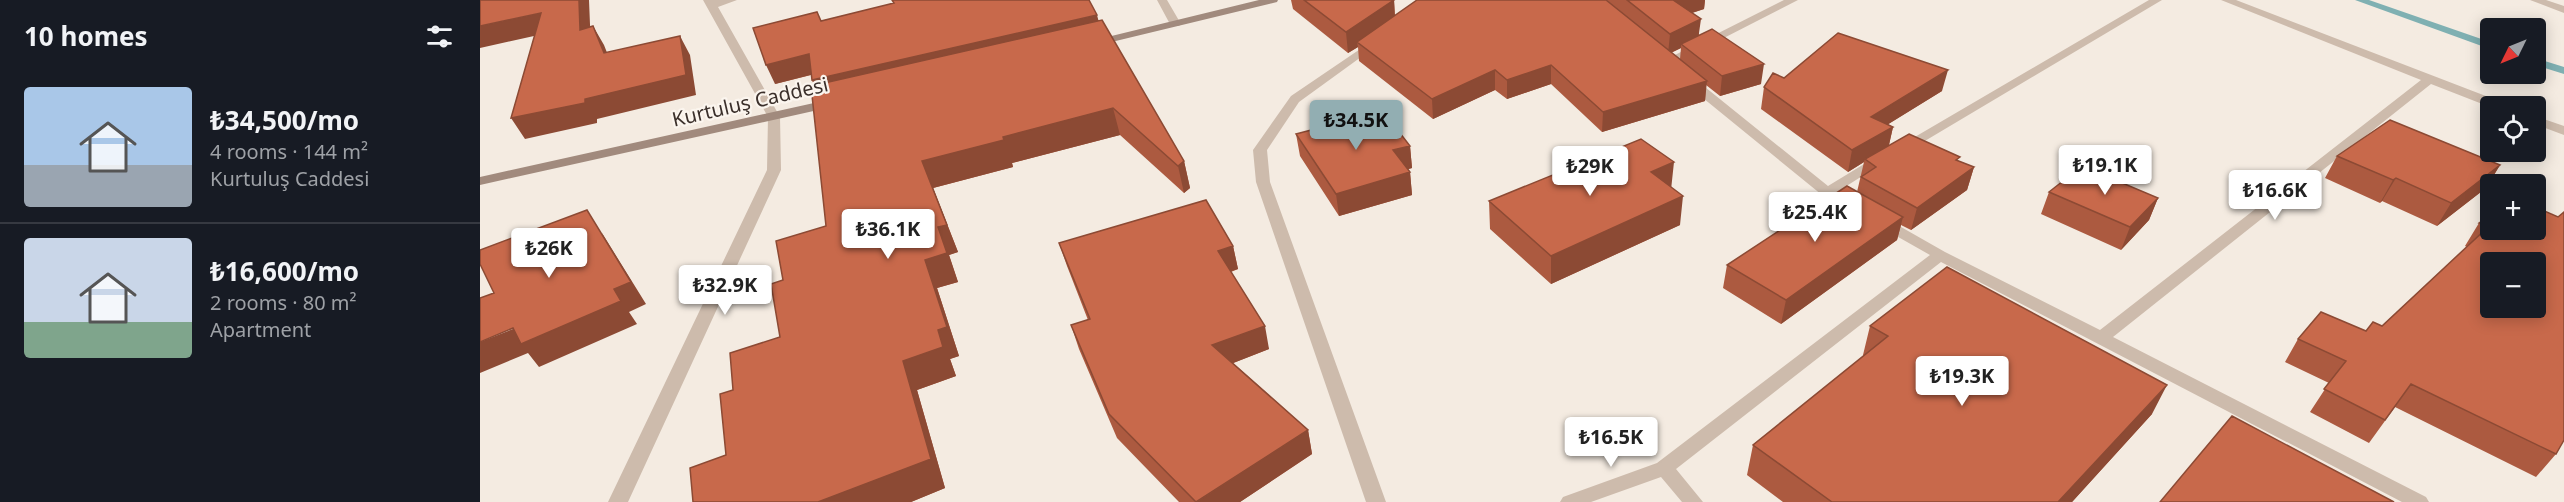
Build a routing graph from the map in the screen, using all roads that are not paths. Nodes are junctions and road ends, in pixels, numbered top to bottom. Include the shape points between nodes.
1 (732, 0) edge
2 (1162, 0) edge
3 (1273, 0) edge
4 (1793, 0) edge
5 (2157, 0) edge
6 (2226, 0) edge
7 (2535, 0) edge
8 (709, 3) edge
9 (2564, 10) edge
10 (1175, 24) junction
11 (1392, 30) edge
12 (1083, 46) edge
13 (2430, 79) junction
14 (2480, 98) edge
15 (842, 101) edge
16 (774, 117) junction
17 (2546, 124) edge
18 (2564, 131) edge
19 (480, 181) edge
20 (1827, 192) junction
21 (1940, 255) junction
22 (2101, 338) junction
23 (1664, 468) junction
24 (618, 502) edge
25 (1376, 502) edge
26 (1570, 502) edge
27 (1693, 502) edge
28 (2419, 502) edge

1 - 8 street
2 - 10 street
3 - 10 main road
4 - 20 street via 1663,59
5 - 20 street
6 - 13 street
7 - 9 street
8 - 16 street
10 - 12 main road
11 - 25 street via 1295,99 1260,150 1263,183
13 - 14 street
13 - 22 street
15 - 16 main road, Kurtuluş Caddesi
16 - 19 main road, Kurtuluş Caddesi
16 - 24 street via 774,171
17 - 18 street
20 - 21 street
21 - 22 street
21 - 23 street
22 - 28 street
23 - 26 street
23 - 27 street

